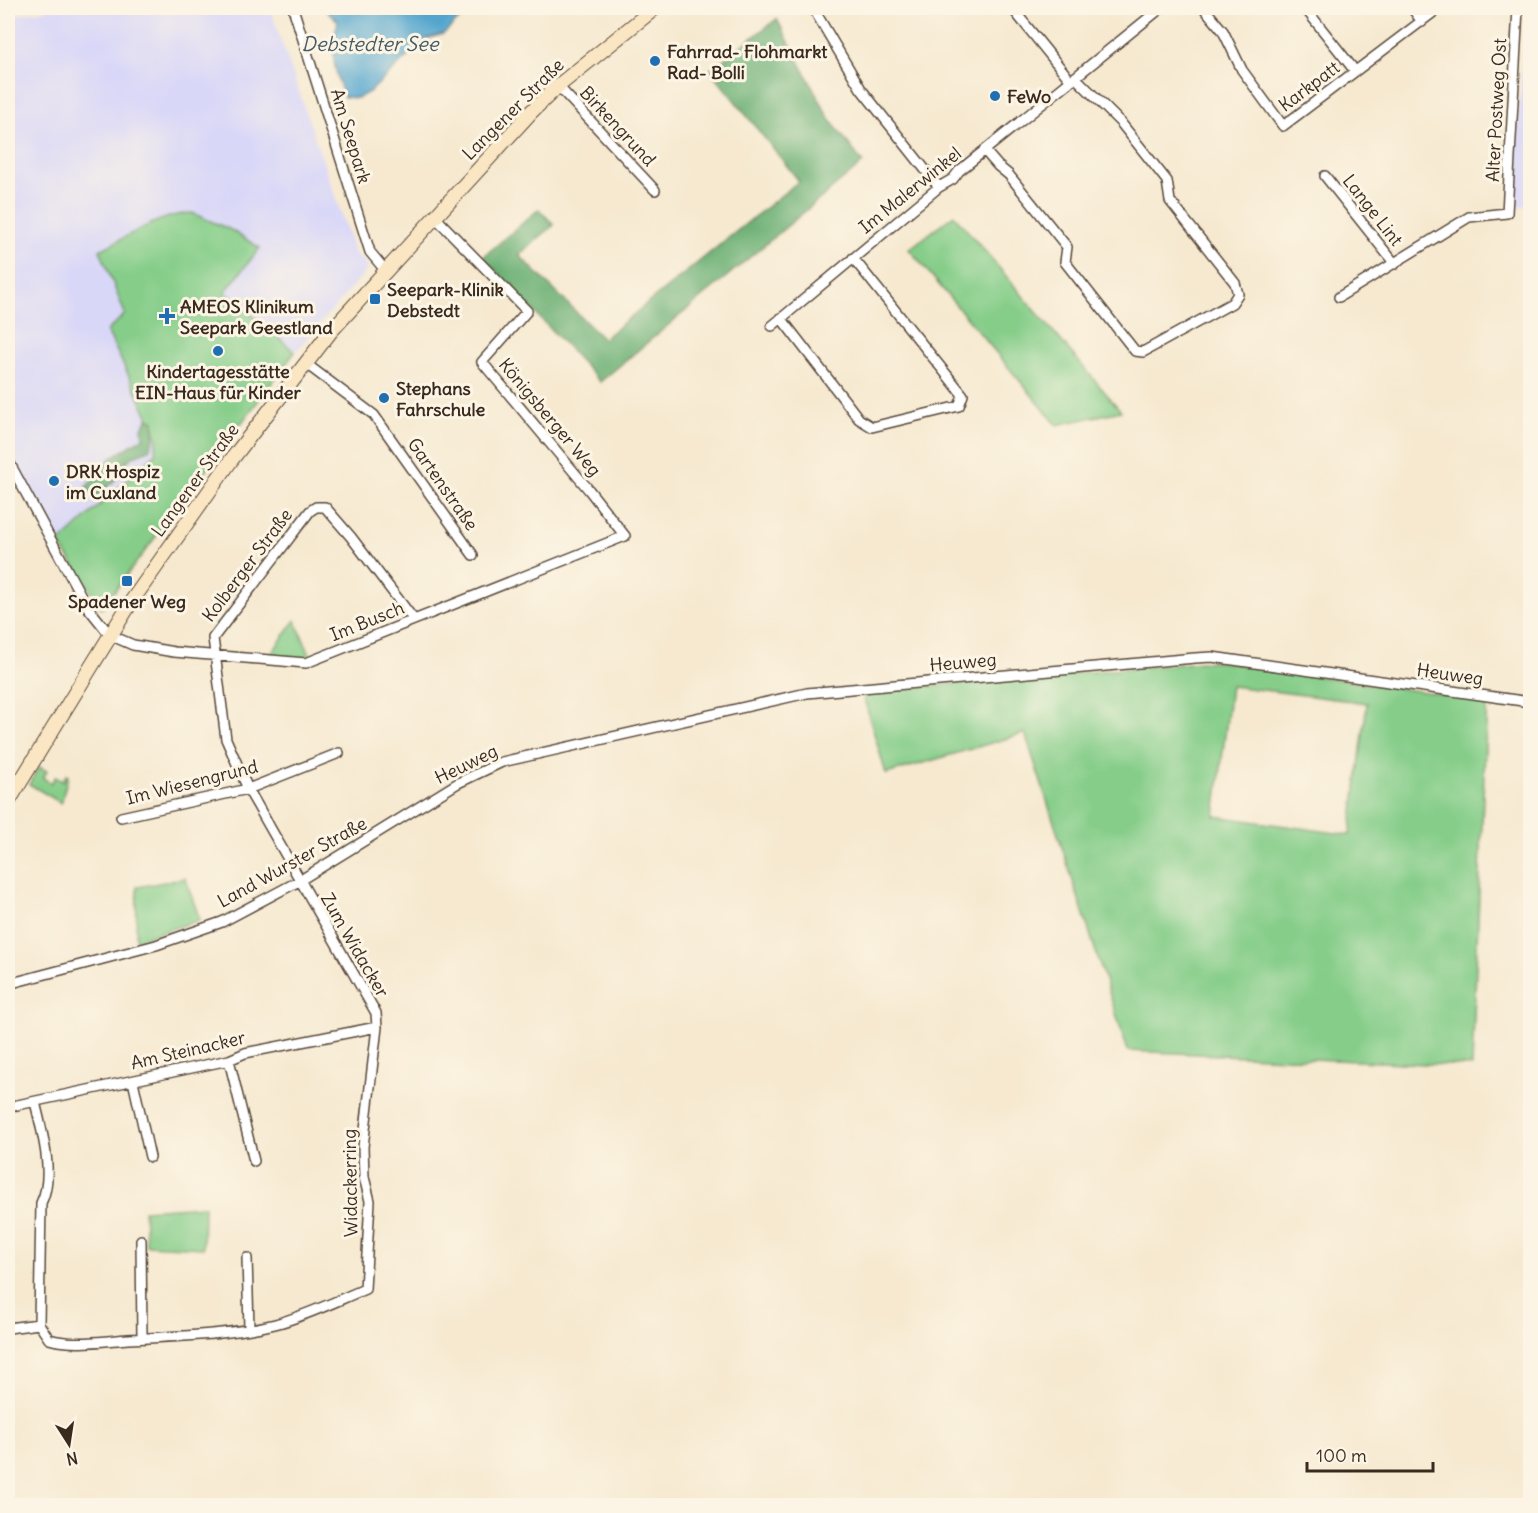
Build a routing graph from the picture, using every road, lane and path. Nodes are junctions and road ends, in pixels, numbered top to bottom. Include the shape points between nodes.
1 (292, 8) edge
2 (655, 8) edge
3 (813, 8) edge
4 (1012, 8) edge
5 (1161, 8) edge
6 (1204, 8) edge
7 (1305, 8) edge
8 (1412, 8) edge
9 (1439, 8) edge
10 (1518, 8) edge
11 (1422, 22) junction
12 (1355, 71) junction
13 (1073, 79) junction
14 (558, 86) junction
15 (986, 151) junction
16 (1325, 176) dead end
17 (939, 187) junction
18 (655, 190) dead end
19 (435, 217) junction
20 (853, 258) junction
21 (1395, 264) junction
22 (385, 270) junction
23 (1339, 297) dead end
24 (781, 318) junction
25 (772, 326) dead end
26 (305, 363) junction
27 (8, 460) edge
28 (625, 536) joint
29 (473, 555) dead end
30 (414, 620) junction
31 (110, 635) junction
32 (216, 657) junction
33 (1530, 702) edge
34 (339, 753) dead end
35 (248, 789) junction
36 (8, 802) edge
37 (416, 810) joint
38 (121, 817) dead end
39 (299, 881) junction
40 (8, 984) edge
41 (377, 1027) junction
42 (230, 1059) junction
43 (133, 1081) junction
44 (35, 1102) junction
45 (8, 1107) edge
46 (150, 1158) dead end
47 (254, 1161) dead end
48 (141, 1240) dead end
49 (247, 1258) dead end
50 (39, 1324) junction
51 (8, 1328) edge
52 (249, 1328) junction
53 (142, 1338) junction

1 - 22 street, Am Seepark via 370,252
2 - 14 main road, Langener Straße
3 - 17 street via 861,88
4 - 13 street
5 - 13 street, Im Malerwinkel
6 - 12 street, Karkpatt via 1283,126
7 - 12 street
8 - 11 street
9 - 11 street, Karkpatt
10 - 21 street, Alter Postweg Ost via 1507,213 1469,217
11 - 12 street, Karkpatt
13 - 15 street, Im Malerwinkel
13 - 15 street via 1121,123 1167,181 1170,201 1235,283 1238,294 1232,303 1143,352 1135,351 1065,261 1066,247
14 - 18 street, Birkengrund
14 - 19 main road, Langener Straße
15 - 17 street, Im Malerwinkel
16 - 21 street, Lange Lint
17 - 20 street, Im Malerwinkel
19 - 22 main road, Langener Straße
19 - 28 street, Königsberger Weg via 527,311 482,362
20 - 24 street, Im Malerwinkel
20 - 24 street via 963,395 958,406 872,427 860,419
21 - 23 street
22 - 26 main road, Langener Straße
24 - 25 street, Im Malerwinkel
26 - 29 street, Gartenstraße via 374,415
26 - 31 main road, Langener Straße via 204,497
27 - 31 street via 86,605
28 - 30 street, Im Busch
30 - 32 street, Im Busch via 306,663
30 - 32 street, Kolberger Straße via 325,507 316,507 213,638
31 - 32 street, Im Busch via 133,645
31 - 36 main road, Langener Straße
32 - 35 street, Zum Widacker via 226,739
33 - 37 street, Heuweg via 1212,657 823,690 502,762 458,783
34 - 35 street, Im Wiesengrund
35 - 38 street, Im Wiesengrund
35 - 39 street, Zum Widacker
37 - 39 street, Land Wurster Straße
39 - 40 street, Land Wurster Straße via 222,922 156,945
39 - 41 street, Zum Widacker via 375,1013
41 - 42 street, Am Steinacker
41 - 52 street, Widackerring via 363,1147 370,1201 365,1289 302,1315
42 - 43 street, Am Steinacker
42 - 47 street
43 - 44 street, Am Steinacker
43 - 46 street
44 - 45 street, Am Steinacker
44 - 50 street via 46,1149 46,1194 40,1203
48 - 53 street
49 - 52 street
50 - 51 street
50 - 53 street, Widackerring via 49,1339 61,1342
52 - 53 street, Widackerring

